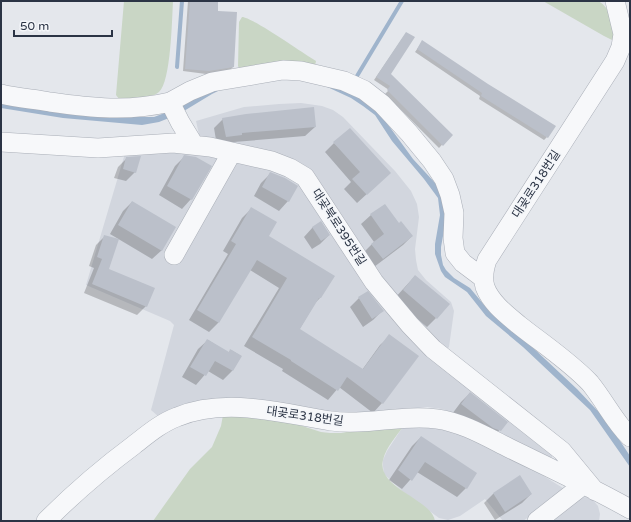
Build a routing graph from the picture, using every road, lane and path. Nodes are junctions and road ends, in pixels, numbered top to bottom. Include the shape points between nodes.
1 (615, 1) edge
2 (622, 60) edge
3 (1, 94) edge
4 (174, 110) junction
5 (1, 142) edge
6 (194, 145) junction
7 (232, 152) junction
8 (174, 255) dead end
9 (483, 278) junction
10 (630, 437) edge
11 (589, 488) junction
12 (630, 510) edge
13 (63, 514) edge
14 (46, 521) edge
15 (537, 521) edge

1 - 2 street, 대곶로318번길 via 623,34
2 - 9 street, 대곶로318번길 via 602,82 487,260
3 - 4 street via 113,109
4 - 6 street
4 - 9 street via 190,91 212,82 283,70 301,71 344,81 364,90 382,104 409,133 444,179 454,213 452,238 455,253 463,263
5 - 6 street, 대곶북로395번길 via 98,148 173,143
6 - 7 street, 대곶북로395번길
7 - 8 street
7 - 11 street, 대곶북로395번길 via 272,161 305,177 374,282 410,325 433,349 562,451
9 - 10 street via 485,288 493,300 508,316 590,384 619,426
11 - 12 street, 대곶로318번길
11 - 13 street, 대곶로318번길 via 477,432 438,419 418,417 338,422 261,409 211,409 190,412 165,422 109,464
11 - 15 street
13 - 14 street, 대곶로318번길

